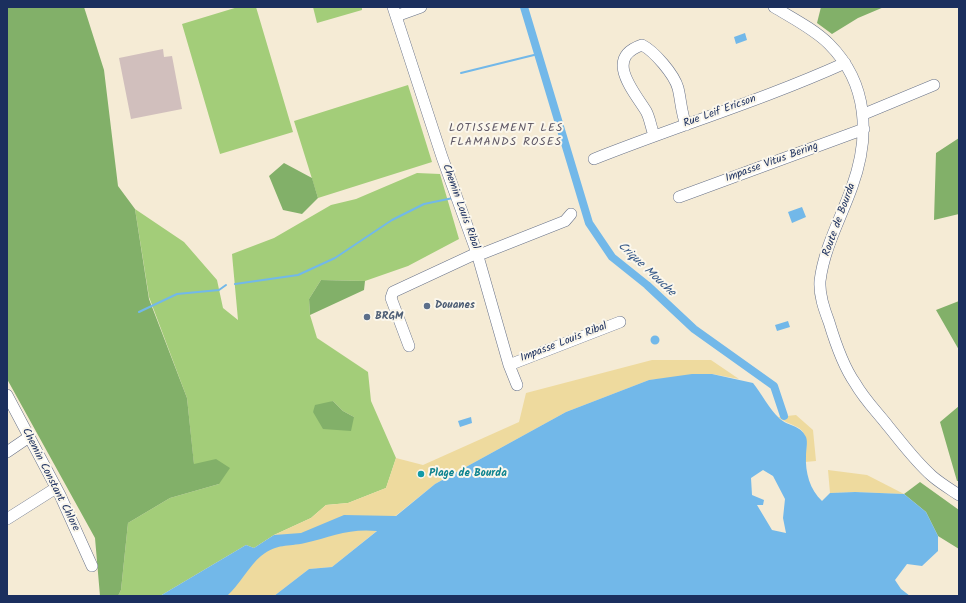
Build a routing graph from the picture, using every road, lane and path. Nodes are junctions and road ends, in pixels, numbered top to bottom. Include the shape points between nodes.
1 (421, 7) edge
2 (774, 7) edge
3 (395, 12) edge
4 (845, 63) junction
5 (934, 85) dead end
6 (864, 114) junction
7 (686, 125) junction
8 (864, 129) junction
9 (654, 135) junction
10 (594, 159) dead end
11 (679, 197) dead end
12 (571, 214) dead end
13 (477, 253) junction
14 (620, 322) dead end
15 (409, 346) dead end
16 (509, 365) junction
17 (517, 385) dead end
18 (7, 395) edge
19 (29, 437) junction
20 (7, 452) edge
21 (56, 488) junction
22 (959, 495) edge
23 (7, 519) edge
24 (92, 566) dead end

1 - 3 street
2 - 4 street, Route de Bourda via 828,43
3 - 13 street, Chemin Louis Ribal via 442,157
4 - 6 street, Route de Bourda via 853,78
4 - 7 street, Rue Leif Ericson via 799,84
5 - 6 street
6 - 8 street, Route de Bourda
7 - 9 street, Rue Leif Ericson
7 - 9 street via 677,86 664,65 642,45 630,49 623,60 625,78 647,113
8 - 11 street, Impasse Vitus Bering
8 - 22 street, Route de Bourda via 860,160 852,188 837,221 825,259 820,282 821,300 834,339 854,382 913,457 933,477
9 - 10 street, Rue Leif Ericson
12 - 13 street via 566,221 484,254
13 - 15 street via 393,292 391,298
13 - 16 street, Chemin Louis Ribal
14 - 16 street, Impasse Louis Ribal
16 - 17 street, Chemin Louis Ribal
18 - 19 street, Chemin Constant Chlore
19 - 20 street
19 - 21 street, Chemin Constant Chlore
21 - 23 street
21 - 24 street, Chemin Constant Chlore

